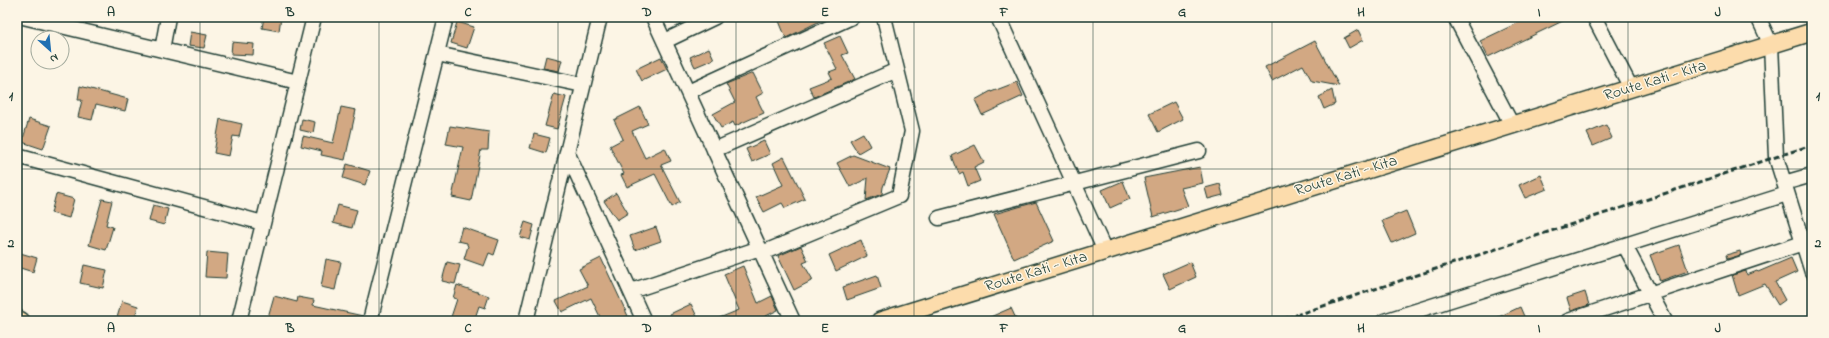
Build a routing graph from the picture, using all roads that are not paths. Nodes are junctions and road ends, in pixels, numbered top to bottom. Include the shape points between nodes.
1 (23, 17) edge
2 (168, 17) edge
3 (314, 17) edge
4 (446, 17) edge
5 (600, 17) edge
6 (653, 17) edge
7 (715, 17) edge
8 (852, 17) edge
9 (884, 17) edge
10 (998, 17) edge
11 (1455, 17) edge
12 (1594, 17) edge
13 (1758, 17) edge
14 (1812, 32) edge
15 (665, 41) junction
16 (1771, 45) junction
17 (162, 50) junction
18 (437, 54) junction
19 (897, 70) junction
20 (298, 82) junction
21 (583, 85) junction
22 (1631, 88) junction
23 (688, 92) junction
24 (1512, 124) junction
25 (714, 150) junction
26 (567, 152) junction
27 (1199, 152) dead end
28 (17, 156) edge
29 (1812, 175) edge
30 (1074, 184) junction
31 (1786, 189) junction
32 (939, 218) dead end
33 (263, 223) junction
34 (1803, 243) junction
35 (1625, 246) junction
36 (761, 251) junction
37 (1105, 251) junction
38 (1812, 272) edge
39 (631, 291) junction
40 (1650, 294) junction
41 (17, 319) edge
42 (1389, 320) edge
43 (21, 321) edge
44 (239, 321) edge
45 (370, 321) edge
46 (526, 321) edge
47 (644, 321) edge
48 (793, 321) edge
49 (880, 321) edge
50 (1568, 321) edge
51 (1665, 321) edge

1 - 17 street
2 - 17 street
3 - 20 street
4 - 18 street
5 - 21 street
6 - 15 street
7 - 15 street
8 - 23 street
9 - 19 street
10 - 30 street
11 - 24 street
12 - 22 street
13 - 16 street
14 - 16 main road, Route Kati - Kita
15 - 23 street
16 - 22 main road, Route Kati - Kita
16 - 31 street via 1776,157
17 - 20 street
18 - 21 street
18 - 45 street
19 - 25 street
19 - 36 street via 912,131 899,196
20 - 33 street
21 - 26 street
22 - 24 main road, Route Kati - Kita
23 - 25 street
24 - 37 main road, Route Kati - Kita
25 - 36 street
26 - 39 street
26 - 46 street
27 - 30 street
28 - 33 street
29 - 31 street
30 - 32 street
30 - 37 street
31 - 34 street
31 - 35 street
33 - 44 street
34 - 38 street
34 - 40 street
35 - 40 street
35 - 42 street
36 - 39 street
36 - 48 street
37 - 49 main road, Route Kati - Kita
39 - 47 street
40 - 50 street
40 - 51 street
41 - 43 main road

